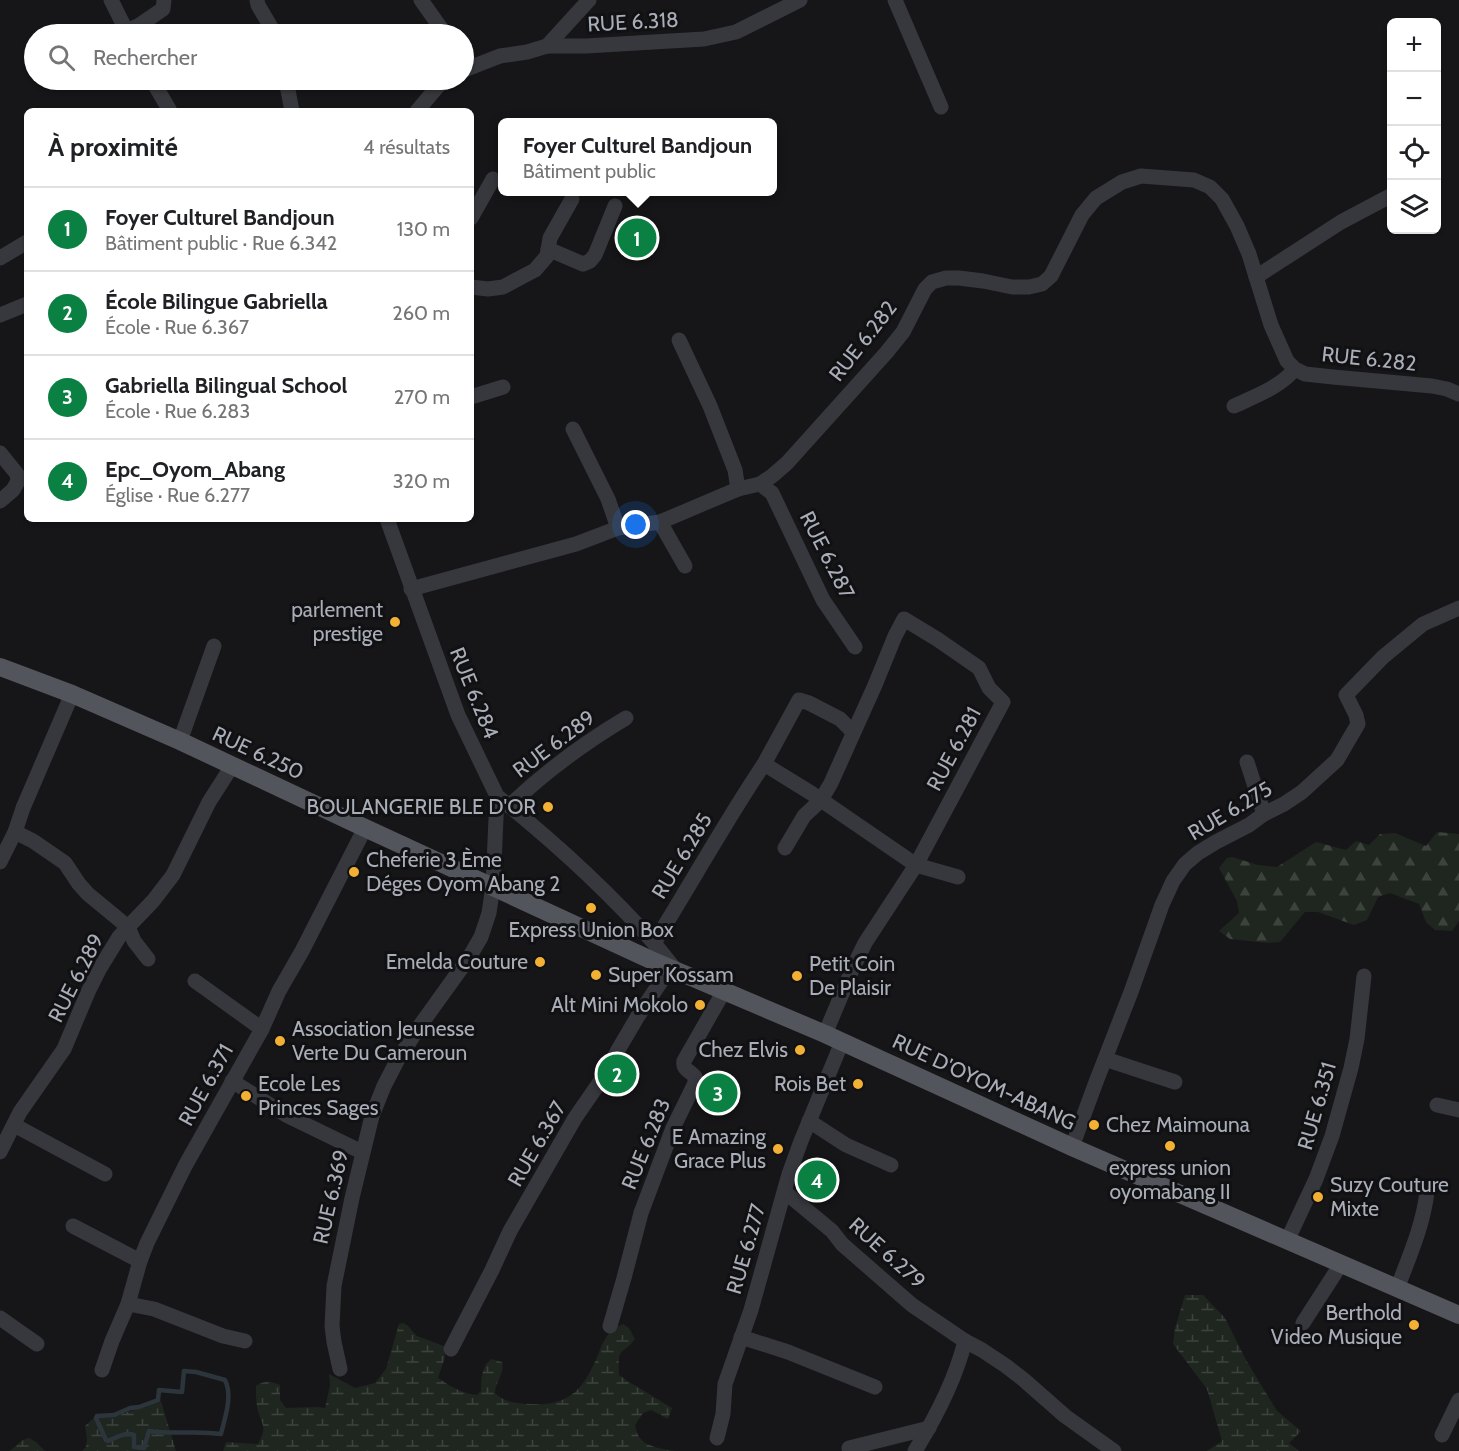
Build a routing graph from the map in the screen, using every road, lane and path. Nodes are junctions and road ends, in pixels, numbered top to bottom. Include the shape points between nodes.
1 (111, 0) edge
2 (164, 0) edge
3 (257, 0) edge
4 (421, 0) edge
5 (589, 0) edge
6 (800, 0) edge
7 (895, 0) edge
8 (123, 24) edge
9 (141, 24) edge
10 (269, 24) edge
11 (438, 24) edge
12 (547, 46) junction
13 (474, 65) edge
14 (158, 90) edge
15 (288, 90) edge
16 (435, 90) edge
17 (941, 107) dead end
18 (168, 108) edge
19 (291, 108) edge
20 (420, 108) edge
21 (493, 179) dead end
22 (1387, 198) edge
23 (572, 199) dead end
24 (615, 206) dead end
25 (474, 213) edge
26 (24, 244) edge
27 (548, 249) junction
28 (0, 258) edge
29 (1257, 277) junction
30 (474, 287) edge
31 (24, 305) edge
32 (0, 315) edge
33 (679, 340) dead end
34 (1295, 369) junction
35 (503, 387) dead end
36 (1459, 394) edge
37 (474, 396) edge
38 (1234, 406) dead end
39 (573, 429) dead end
40 (0, 453) edge
41 (760, 484) junction
42 (738, 489) junction
43 (0, 501) edge
44 (388, 522) edge
45 (660, 522) junction
46 (618, 528) junction
47 (686, 566) dead end
48 (411, 589) junction
49 (1459, 608) edge
50 (214, 645) dead end
51 (855, 647) dead end
52 (0, 667) edge
53 (72, 694) junction
54 (626, 718) dead end
55 (853, 732) junction
56 (180, 741) junction
57 (1247, 762) dead end
58 (764, 764) junction
59 (232, 766) junction
60 (821, 800) junction
61 (503, 801) junction
62 (1264, 814) junction
63 (364, 828) junction
64 (15, 832) junction
65 (785, 848) dead end
66 (0, 862) edge
67 (916, 865) junction
68 (958, 877) dead end
69 (493, 886) junction
70 (128, 927) junction
71 (654, 943) junction
72 (148, 959) dead end
73 (674, 968) junction
74 (1364, 976) dead end
75 (195, 981) dead end
76 (724, 991) junction
77 (262, 1029) junction
78 (825, 1034) junction
79 (842, 1042) junction
80 (1105, 1059) junction
81 (232, 1081) junction
82 (1175, 1082) dead end
83 (1437, 1105) dead end
84 (1459, 1110) edge
85 (809, 1121) junction
86 (14, 1125) junction
87 (1072, 1147) junction
88 (0, 1152) edge
89 (362, 1152) junction
90 (891, 1165) dead end
91 (105, 1174) dead end
92 (785, 1192) junction
93 (1427, 1192) dead end
94 (73, 1226) dead end
95 (1287, 1241) junction
96 (140, 1261) junction
97 (1341, 1264) junction
98 (1397, 1288) junction
99 (128, 1304) junction
100 (1459, 1315) edge
101 (0, 1318) edge
102 (1303, 1323) dead end
103 (610, 1326) dead end
104 (741, 1336) junction
105 (245, 1341) dead end
106 (965, 1341) junction
107 (37, 1344) dead end
108 (451, 1349) dead end
109 (340, 1369) dead end
110 (102, 1370) dead end
111 (875, 1387) dead end
112 (1459, 1400) edge
113 (929, 1428) junction
114 (1442, 1435) dead end
115 (717, 1438) dead end
116 (849, 1448) dead end
117 (915, 1451) edge
118 (1114, 1451) edge

1 - 8 street
2 - 9 street via 163,9
3 - 10 street
4 - 11 street
5 - 12 street
6 - 12 street, RUE 6.318 via 736,32 704,39
7 - 17 street
12 - 13 street, RUE 6.318
14 - 18 street
15 - 19 street
16 - 20 street
21 - 25 street
22 - 29 street via 1341,222
23 - 27 street
24 - 27 street via 590,261 583,264
26 - 28 street
27 - 30 street via 535,270 503,287
29 - 34 street, RUE 6.282 via 1271,325 1287,361
29 - 41 street, RUE 6.282 via 1237,226 1222,199 1210,187 1194,180 1141,176 1122,182 1096,198 1082,215 1052,276 1042,284 1012,287 959,278 932,282 886,353 788,463
31 - 32 street
33 - 42 street via 710,406 735,470
34 - 36 street, RUE 6.282 via 1305,374 1432,386
34 - 38 street via 1276,386
35 - 37 street
39 - 46 street
40 - 43 street via 18,481
41 - 42 street, RUE 6.282
41 - 51 street, RUE 6.287 via 772,493 823,600
42 - 45 street, RUE 6.282
44 - 48 street, RUE 6.284
45 - 46 street, RUE 6.282
45 - 47 street
46 - 48 street, RUE 6.282 via 576,544
48 - 61 street, RUE 6.284 via 458,715
49 - 62 street, RUE 6.275 via 1423,624 1346,695 1358,724 1337,760 1302,792
50 - 56 street
52 - 53 main road, RUE 6.250
53 - 56 main road, RUE 6.250
53 - 64 street
54 - 61 street, RUE 6.289
55 - 58 street, RUE 6.285 via 840,719 799,700
55 - 60 street, RUE 6.281
55 - 67 street, RUE 6.281 via 904,619 980,668 989,688 1003,702
56 - 59 main road, RUE 6.250
57 - 62 street
58 - 60 street
58 - 71 street, RUE 6.285
59 - 63 main road, RUE 6.250
59 - 70 street, RUE 6.289 via 209,802 173,875
60 - 65 street, RUE 6.281 via 804,816
60 - 67 street
61 - 69 street, RUE 6.284
61 - 71 street via 556,844
62 - 80 street, RUE 6.275 via 1198,852 1173,880
63 - 69 main road, RUE 6.250
63 - 77 street, RUE 6.371
64 - 66 street
64 - 70 street via 65,863 88,894
67 - 68 street
67 - 78 street, RUE 6.281 via 865,943
69 - 73 main road, RUE D'OYOM-ABANG
69 - 89 street, RUE 6.369 via 481,938 397,1061 372,1116
70 - 72 street
70 - 86 street, RUE 6.289 via 88,992 64,1049
71 - 73 street
73 - 76 main road, RUE D'OYOM-ABANG
73 - 108 street, RUE 6.367 via 638,1016 565,1136 510,1231
74 - 95 street, RUE 6.351 via 1357,1039 1332,1136
75 - 77 street
76 - 78 main road, RUE D'OYOM-ABANG
76 - 103 street, RUE 6.283 via 684,1061 695,1083 647,1195
77 - 81 street, RUE 6.371
78 - 79 main road, RUE D'OYOM-ABANG
79 - 85 street, RUE 6.277
79 - 87 main road, RUE D'OYOM-ABANG
80 - 82 street
80 - 87 street, RUE 6.275
81 - 89 street via 286,1115
81 - 96 street, RUE 6.371 via 185,1166
83 - 84 street
85 - 90 street via 846,1145
85 - 92 street, RUE 6.277
86 - 88 street, RUE 6.289
86 - 91 street
87 - 95 main road, RUE D'OYOM-ABANG
89 - 109 street, RUE 6.369 via 334,1286 332,1326
92 - 104 street, RUE 6.277
92 - 106 street, RUE 6.279 via 912,1305
93 - 98 street via 1421,1223
94 - 96 street
95 - 97 main road, RUE D'OYOM-ABANG
96 - 99 street, RUE 6.371
97 - 98 main road, RUE D'OYOM-ABANG
97 - 102 street
98 - 100 main road, RUE D'OYOM-ABANG
99 - 105 street via 154,1309
99 - 110 street, RUE 6.371
101 - 107 street
104 - 111 street
104 - 115 street, RUE 6.277 via 725,1384
106 - 113 street via 955,1374
106 - 118 street, RUE 6.279 via 1006,1366
112 - 114 street
113 - 116 street
113 - 117 street

